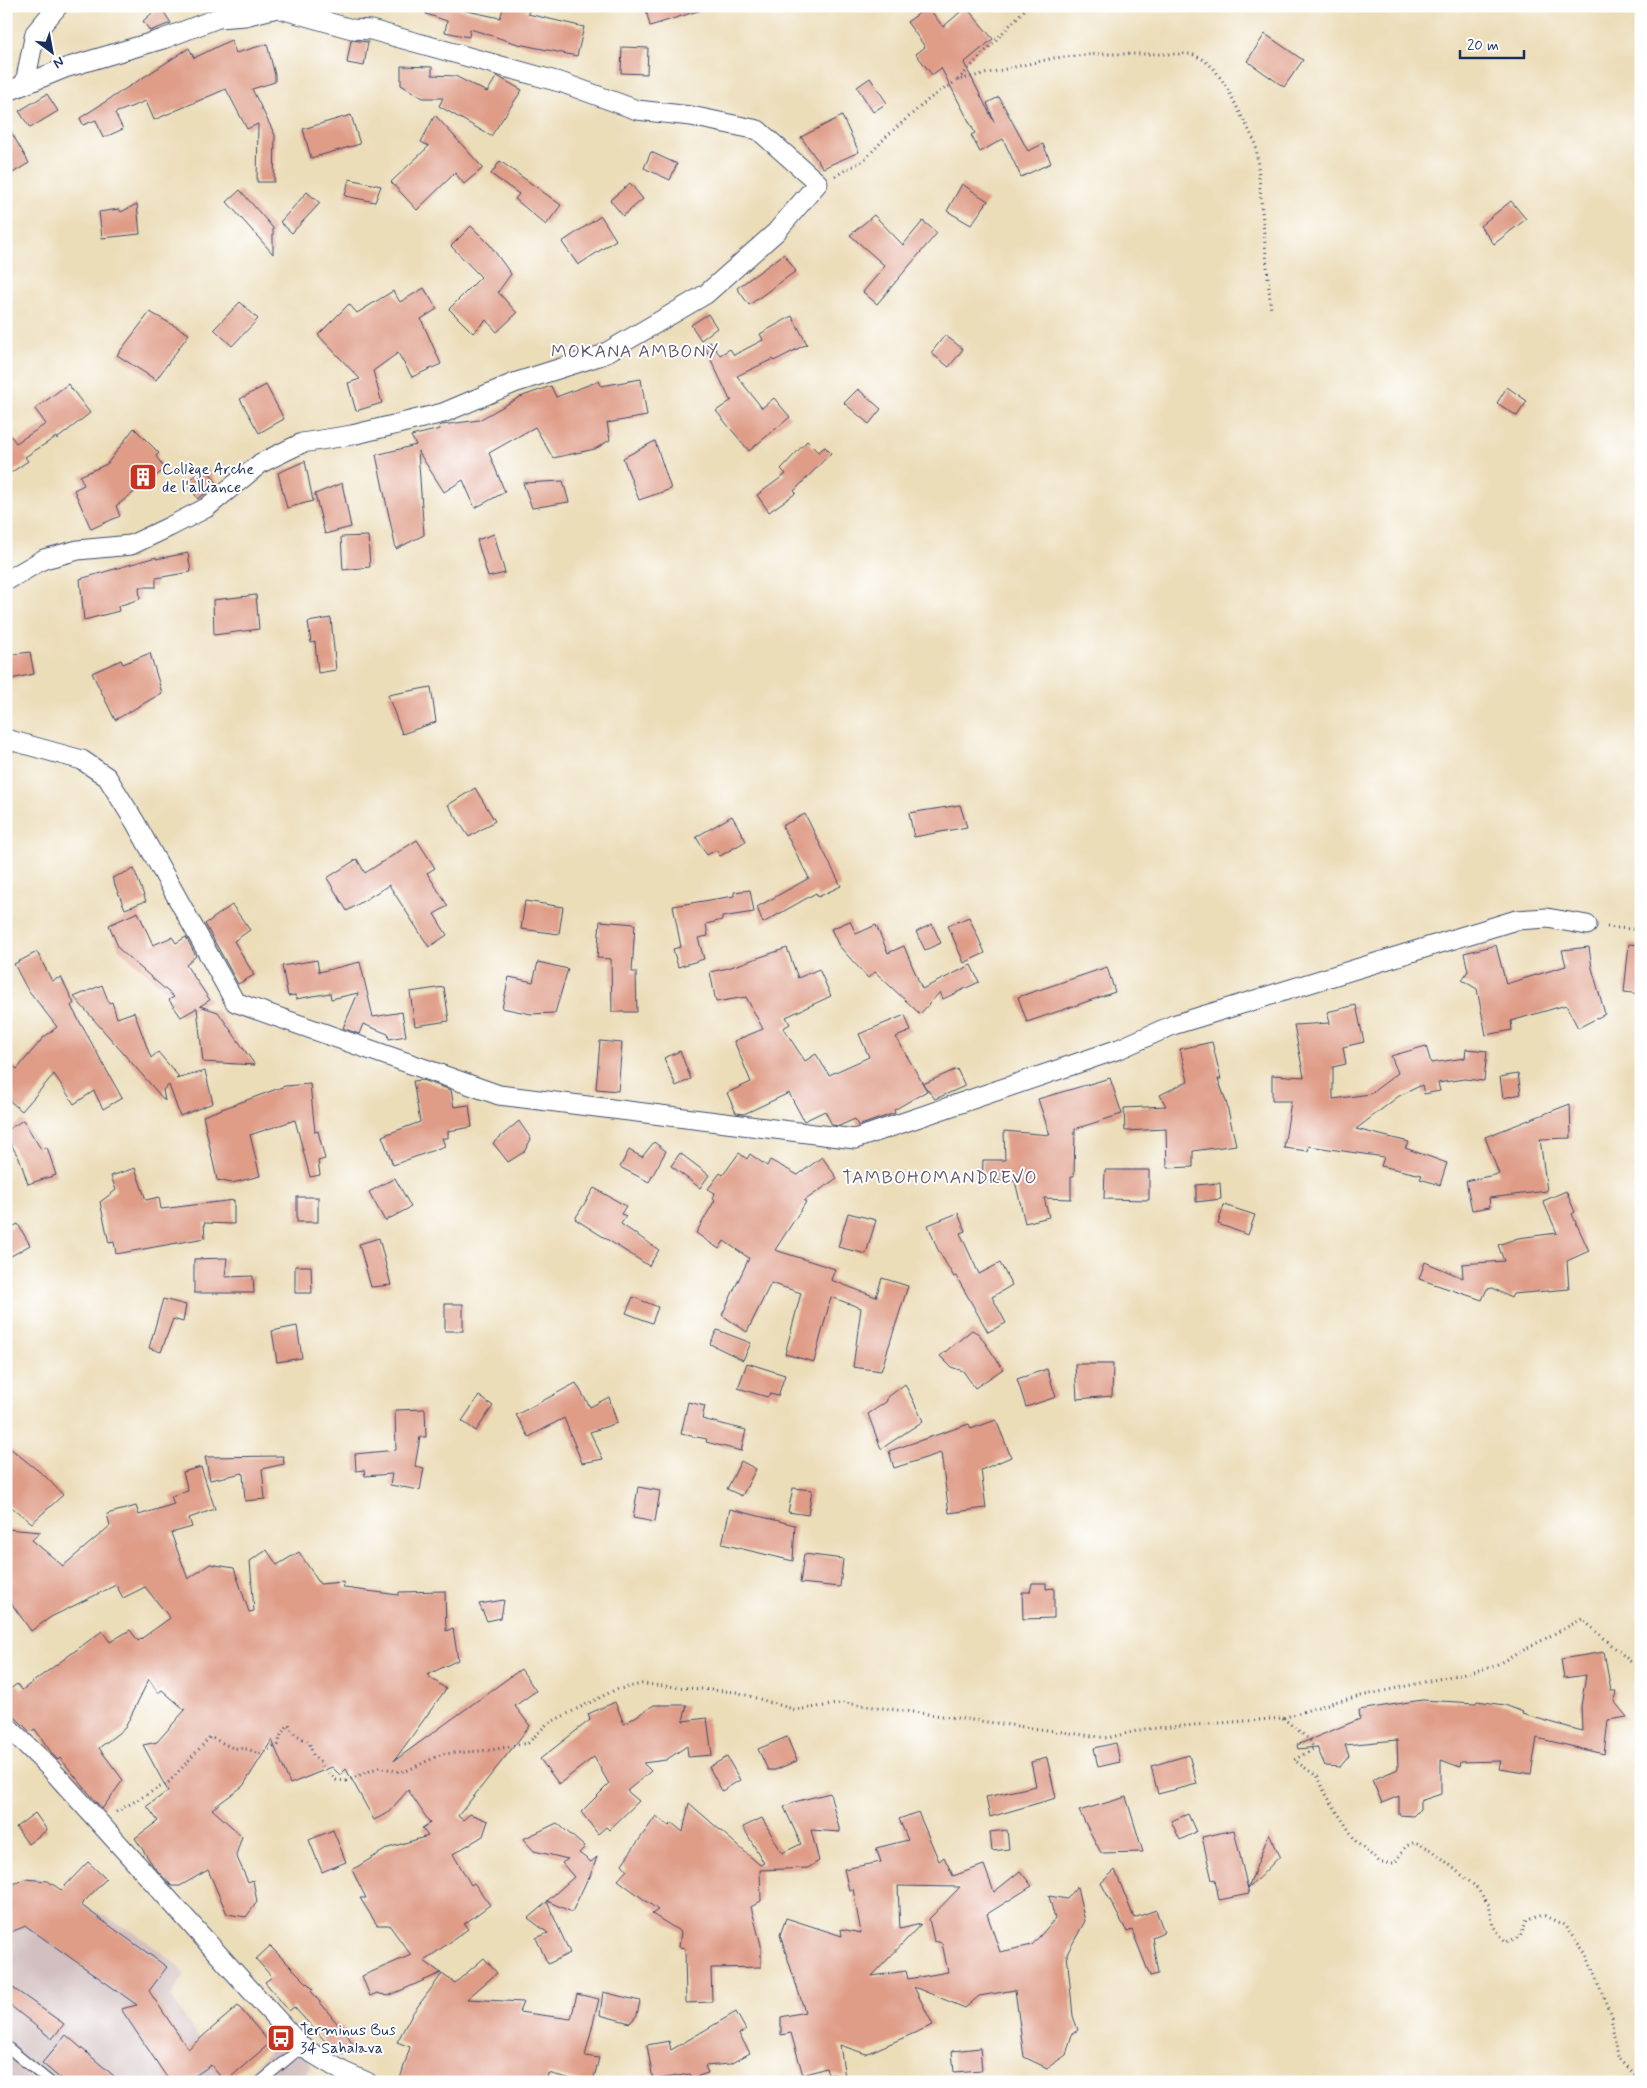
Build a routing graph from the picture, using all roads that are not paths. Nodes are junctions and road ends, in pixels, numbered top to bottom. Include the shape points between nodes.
1 (58, 6) edge
2 (277, 7) edge
3 (25, 83) junction
4 (6, 92) edge
5 (6, 581) edge
6 (6, 739) edge
7 (1587, 925) road end
8 (6, 1725) edge
9 (6, 2046) edge
10 (302, 2047) junction
11 (50, 2082) edge
12 (260, 2082) edge
13 (367, 2082) edge

1 - 3 street via 35,34
2 - 3 street via 245,16 218,18
2 - 5 street via 554,80 637,110 691,116 758,130 818,183 776,232 706,294 602,355 514,383 443,413 352,435 302,443 261,462 206,508 131,545 78,550 44,559
3 - 4 street
6 - 7 street via 82,760 107,777 235,1002 499,1095 855,1139 1119,1049 1173,1025 1516,920 1547,918
8 - 10 street via 50,1768
9 - 11 lane
10 - 12 lane
10 - 13 street

